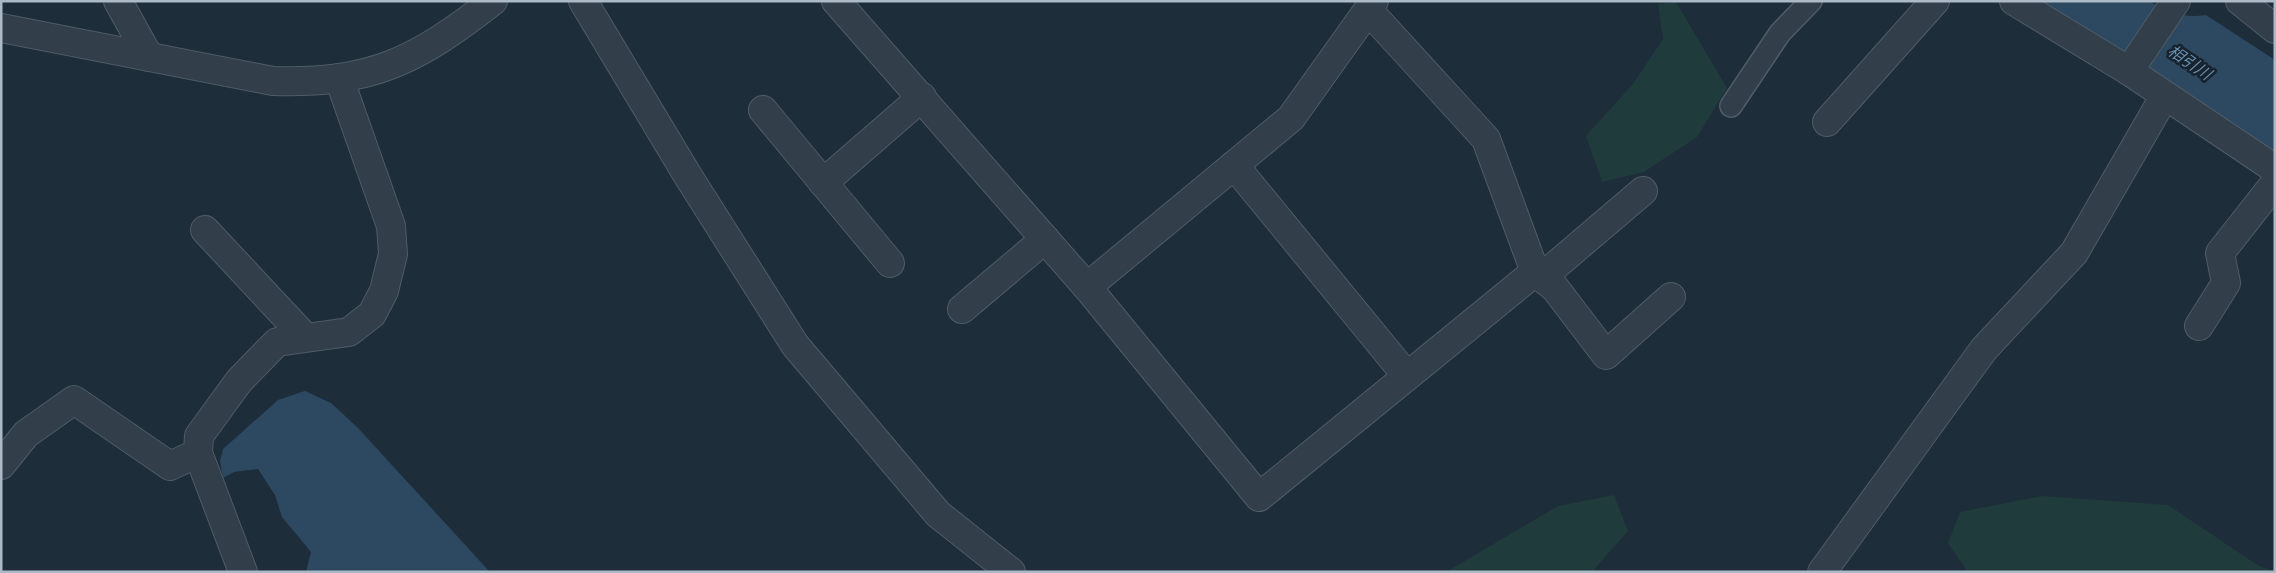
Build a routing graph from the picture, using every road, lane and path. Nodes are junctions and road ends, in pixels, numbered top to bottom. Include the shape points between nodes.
1 (118, 1) edge
2 (493, 1) edge
3 (583, 1) edge
4 (836, 1) edge
5 (1811, 1) edge
6 (1935, 1) edge
7 (2014, 1) edge
8 (2240, 1) edge
9 (2176, 2) edge
10 (1371, 6) edge
11 (1, 28) edge
12 (2275, 29) edge
13 (149, 57) junction
14 (2131, 68) junction
15 (339, 78) junction
16 (2164, 97) junction
17 (922, 98) junction
18 (1731, 106) dead end
19 (763, 110) dead end
20 (1827, 122) dead end
21 (1234, 165) junction
22 (2275, 169) edge
23 (823, 183) junction
24 (2275, 183) edge
25 (1643, 191) dead end
26 (205, 230) dead end
27 (1045, 239) junction
28 (890, 263) dead end
29 (1539, 275) junction
30 (1087, 287) junction
31 (1671, 297) dead end
32 (962, 309) dead end
33 (2199, 326) dead end
34 (305, 337) junction
35 (1407, 376) junction
36 (198, 453) junction
37 (1, 465) edge
38 (243, 572) edge
39 (1011, 572) edge
40 (1822, 572) edge

1 - 13 street
2 - 15 street via 418,54 384,68
3 - 39 street via 795,345 938,514
4 - 17 street
5 - 18 lane via 1780,33
6 - 20 street
7 - 14 street
8 - 12 street
9 - 14 street
10 - 21 street via 1290,118
10 - 29 street via 1486,139
11 - 13 street
13 - 15 street via 274,81 311,82
14 - 16 street
15 - 34 street via 391,226 392,254 384,291 372,314 349,332
16 - 22 street
16 - 40 street via 2074,253 1984,349
17 - 23 street
17 - 27 street
19 - 23 street
21 - 30 street
21 - 35 street
23 - 28 street
24 - 33 street via 2220,254 2226,283
25 - 29 street
26 - 34 street
27 - 30 street
27 - 32 street
29 - 31 street via 1555,288 1606,355
29 - 35 street
30 - 35 street via 1259,497
34 - 36 street via 277,342 239,382 199,436
36 - 37 street via 170,466 74,400 26,434
36 - 38 street

